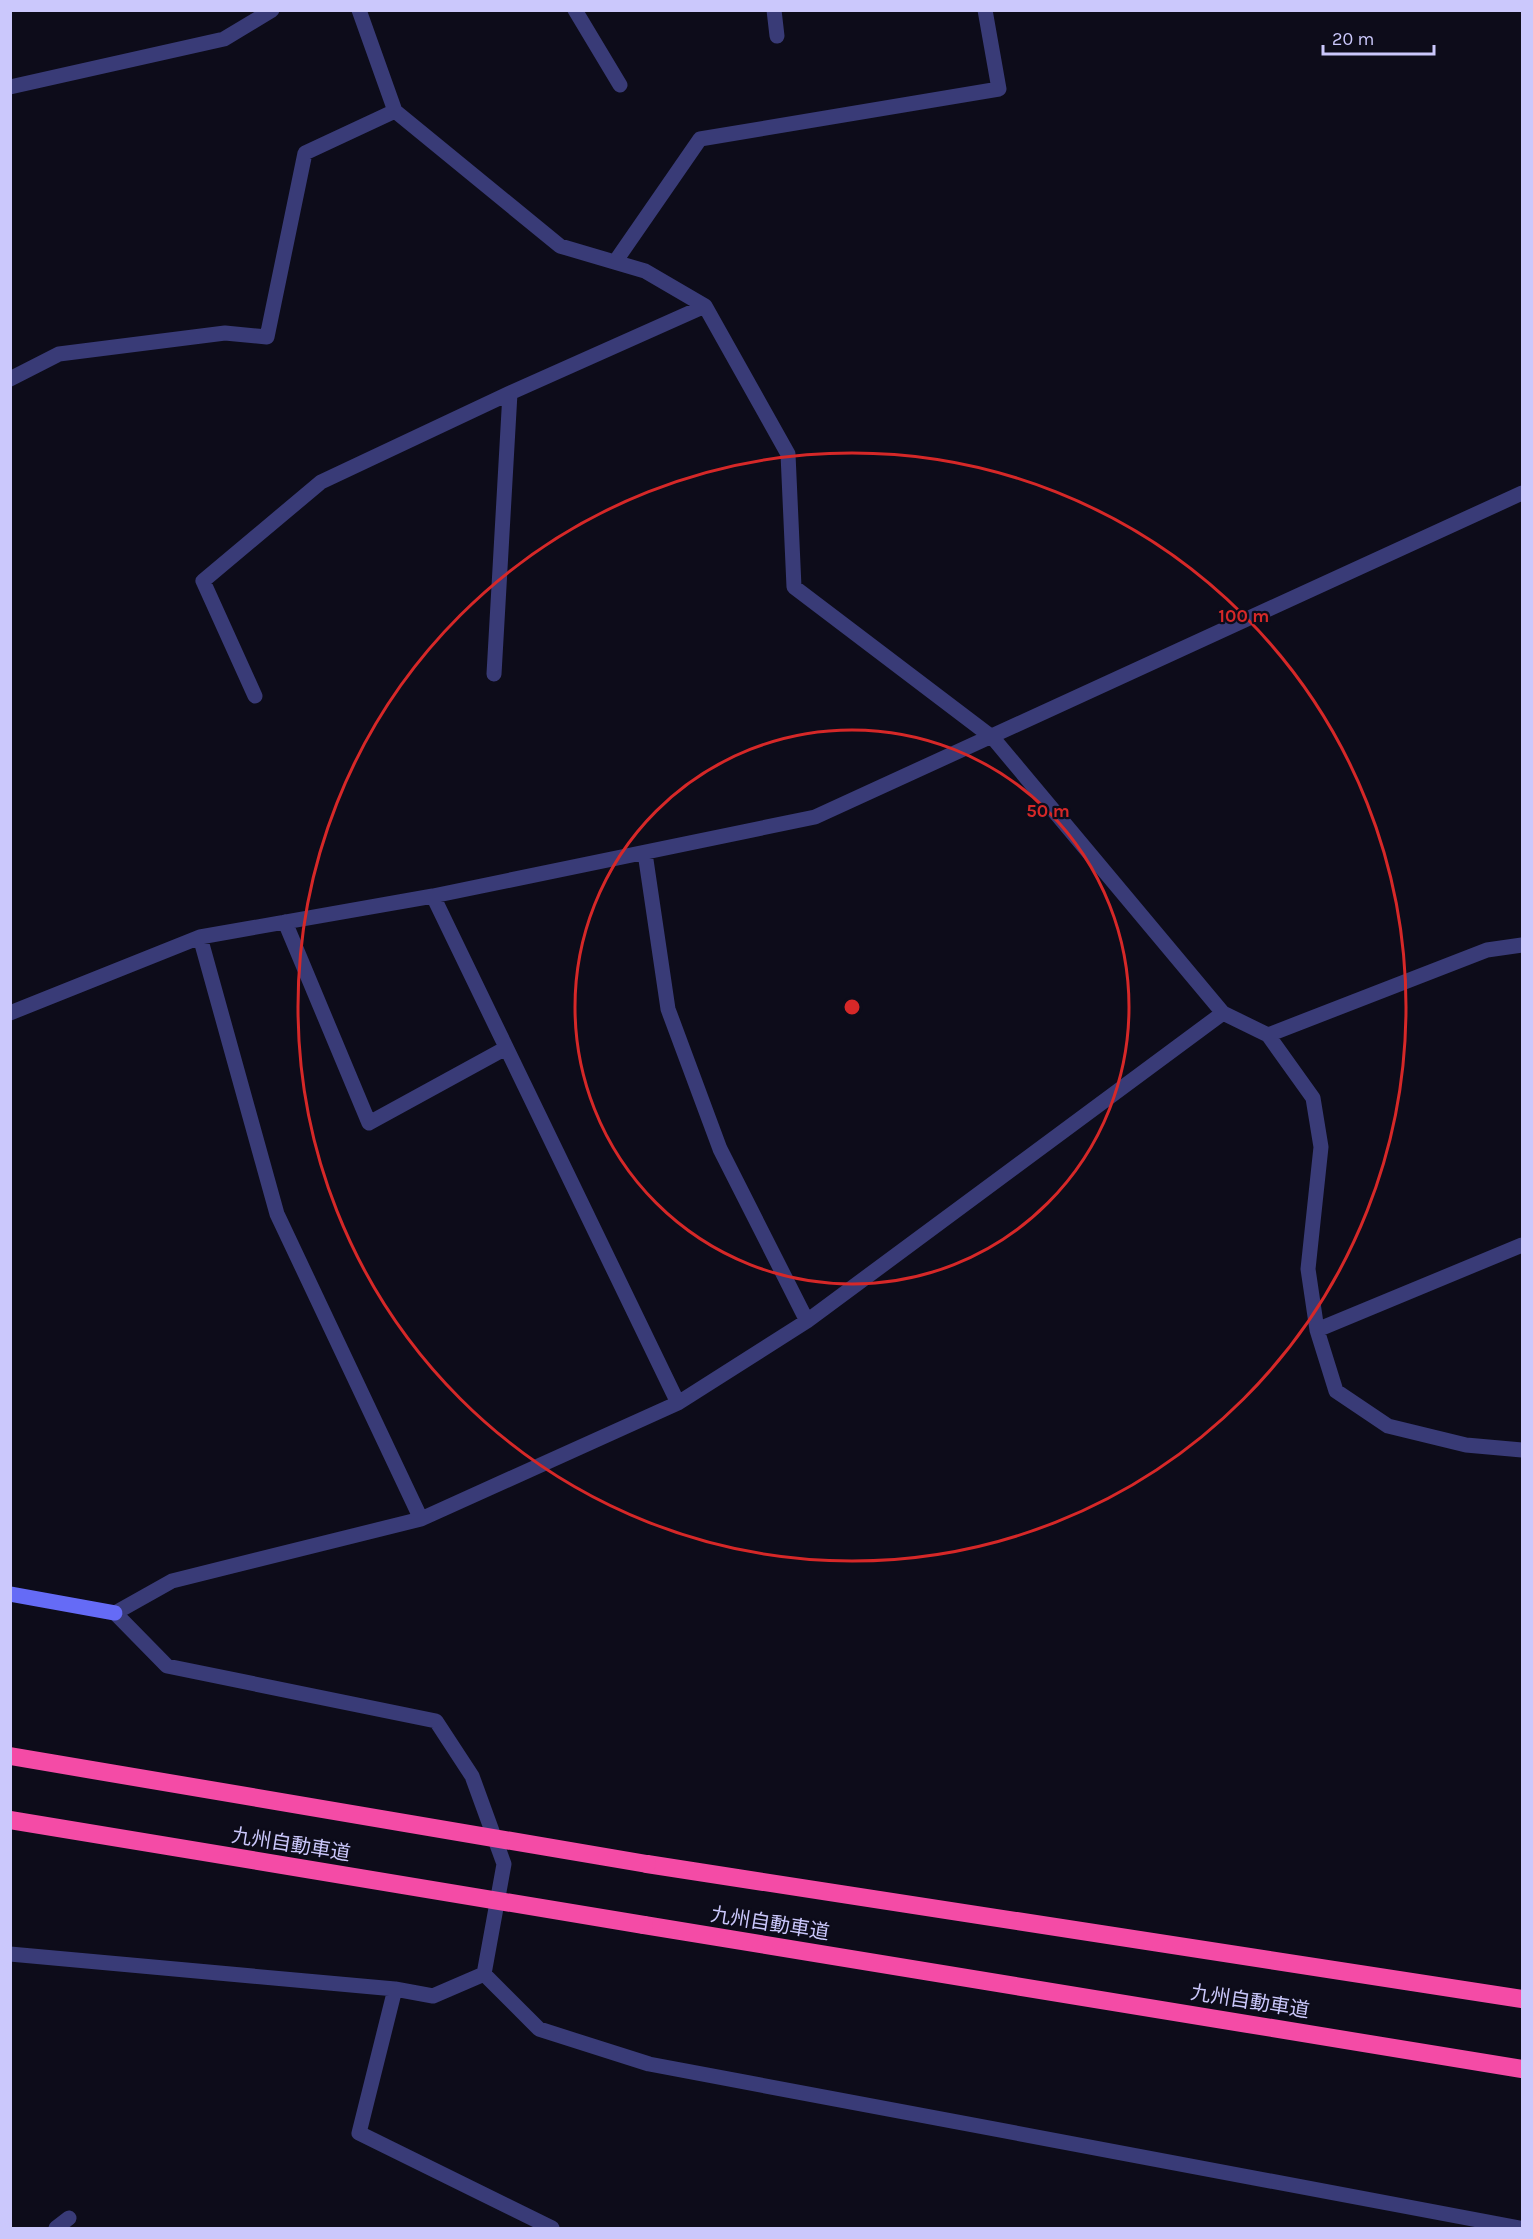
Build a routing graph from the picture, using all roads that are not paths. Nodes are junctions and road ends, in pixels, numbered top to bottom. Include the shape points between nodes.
1 (272, 10) edge
2 (359, 10) edge
3 (575, 10) edge
4 (774, 10) edge
5 (985, 10) edge
6 (777, 36) dead end
7 (620, 86) dead end
8 (10, 87) edge
9 (395, 111) junction
10 (615, 262) junction
11 (705, 306) junction
12 (10, 379) edge
13 (510, 393) junction
14 (1522, 493) edge
15 (494, 674) dead end
16 (255, 696) dead end
17 (993, 738) junction
18 (645, 853) junction
19 (433, 896) junction
20 (285, 922) junction
21 (200, 937) junction
22 (1522, 945) edge
23 (10, 1013) edge
24 (1223, 1013) junction
25 (1268, 1035) junction
26 (506, 1048) junction
27 (1522, 1245) edge
28 (807, 1321) junction
29 (1317, 1330) junction
30 (678, 1403) junction
31 (1522, 1450) edge
32 (421, 1520) junction
33 (10, 1594) edge
34 (116, 1613) junction
35 (10, 1756) edge
36 (10, 1820) edge
37 (10, 1954) edge
38 (484, 1974) junction
39 (396, 1989) junction
40 (1522, 1999) edge
41 (1522, 2069) edge
42 (69, 2218) dead end
43 (56, 2229) edge
44 (552, 2229) edge
45 (1520, 2229) edge

1 - 8 street via 224,39
2 - 9 street
3 - 7 street
4 - 6 street
5 - 10 street via 999,89 700,140
9 - 10 street via 560,246
9 - 12 street via 305,153 267,337 225,333 59,354
10 - 11 street via 645,271
11 - 13 street
11 - 17 street via 788,454 794,587
13 - 15 street
13 - 16 street via 321,482 203,581
14 - 17 street via 1054,705
17 - 18 street via 815,817
17 - 24 street
18 - 19 street
18 - 28 street via 668,1010 720,1149
19 - 20 street
19 - 26 street
20 - 21 street
20 - 26 street via 369,1123
21 - 23 street
21 - 32 street via 277,1214
22 - 25 street via 1487,950
24 - 25 street
24 - 28 street
25 - 29 street via 1313,1098 1315,1108 1321,1147 1308,1269
26 - 30 street
27 - 29 street
28 - 30 street
29 - 31 street via 1336,1391 1388,1426 1466,1445
30 - 32 street
32 - 34 street via 172,1581
33 - 34 street
34 - 38 street via 167,1666 436,1721 472,1776 504,1864
35 - 40 highway, 九州自動車道, bridge via 646,1864
36 - 41 highway, 九州自動車道, bridge
37 - 39 street
38 - 39 street via 433,1996
38 - 45 street via 539,2029 649,2064
39 - 44 street via 359,2133
42 - 43 street

